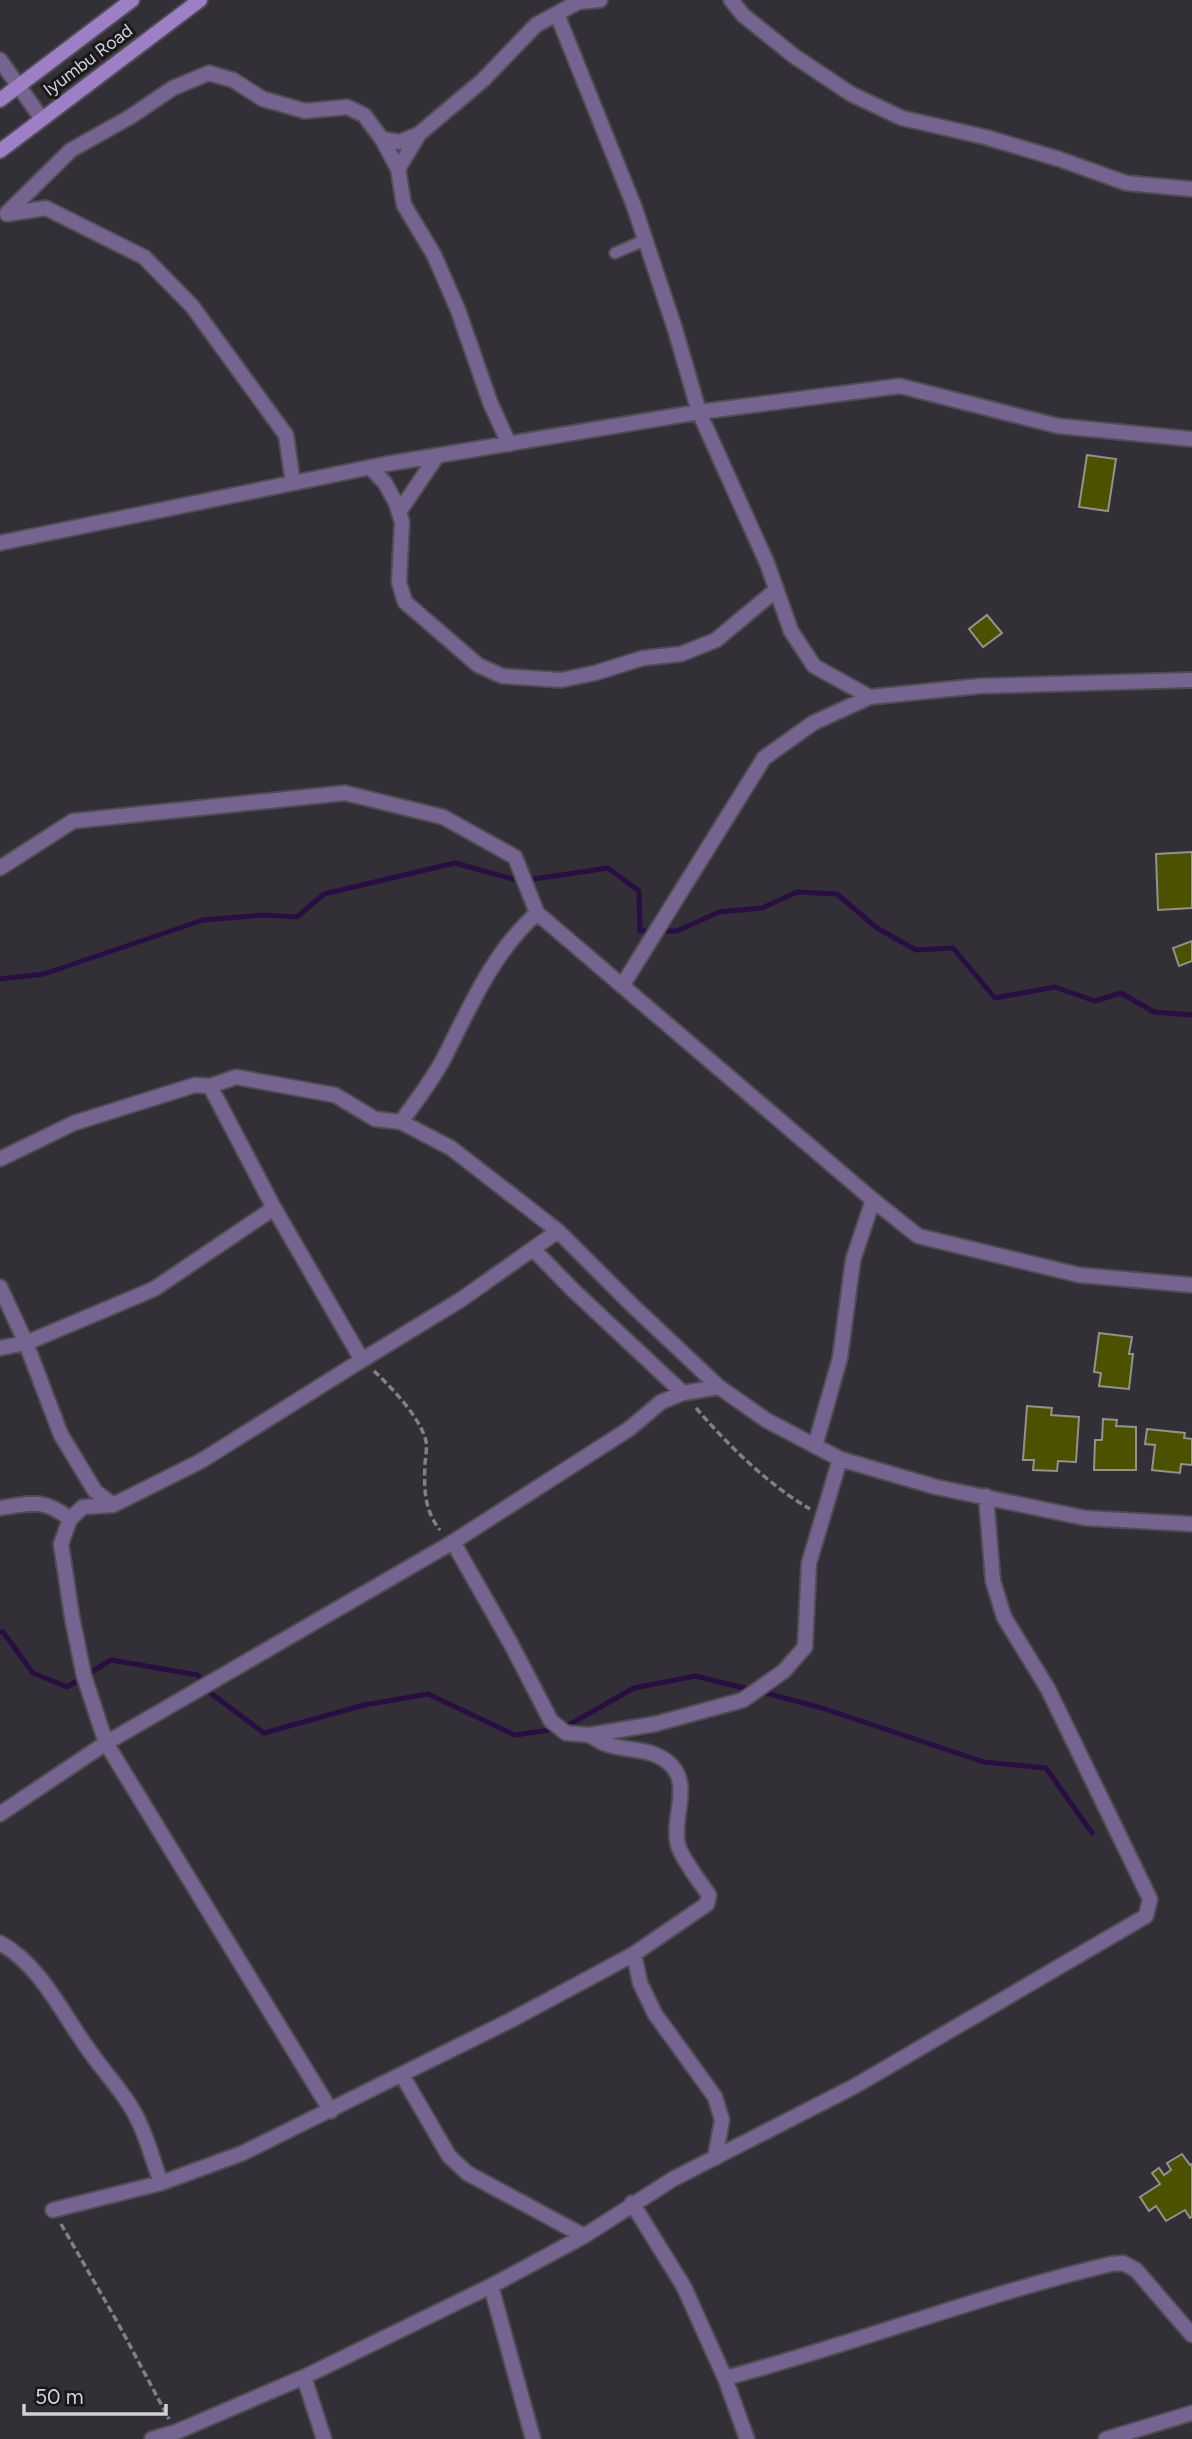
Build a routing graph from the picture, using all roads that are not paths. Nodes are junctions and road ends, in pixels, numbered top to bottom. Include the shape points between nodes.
1 (132, 0) edge
2 (200, 0) edge
3 (600, 0) edge
4 (731, 0) edge
5 (557, 14) junction
6 (0, 60) edge
7 (19, 85) junction
8 (0, 100) edge
9 (42, 119) junction
10 (419, 134) junction
11 (383, 139) junction
12 (0, 151) edge
13 (398, 169) junction
14 (40, 181) junction
15 (1192, 189) edge
16 (46, 208) junction
17 (4, 216) edge
18 (645, 240) junction
19 (615, 253) dead end
20 (699, 412) junction
21 (1192, 439) edge
22 (509, 444) junction
23 (437, 456) junction
24 (370, 467) junction
25 (293, 483) junction
26 (399, 512) junction
27 (0, 542) edge
28 (776, 590) junction
29 (1192, 680) edge
30 (870, 697) junction
31 (0, 868) edge
32 (537, 913) junction
33 (622, 986) junction
34 (210, 1086) junction
35 (401, 1122) junction
36 (0, 1159) edge
37 (873, 1200) junction
38 (274, 1208) junction
39 (558, 1231) junction
40 (534, 1250) junction
41 (1192, 1285) edge
42 (0, 1287) edge
43 (26, 1343) junction
44 (0, 1348) edge
45 (362, 1360) junction
46 (719, 1387) junction
47 (683, 1393) junction
48 (815, 1446) junction
49 (840, 1459) junction
50 (986, 1496) junction
51 (113, 1505) junction
52 (0, 1508) edge
53 (70, 1519) junction
54 (1192, 1524) edge
55 (453, 1542) junction
56 (589, 1735) junction
57 (106, 1743) junction
58 (0, 1814) edge
59 (0, 1943) edge
60 (634, 1954) junction
61 (402, 2075) junction
62 (331, 2111) junction
63 (715, 2158) junction
64 (161, 2183) junction
65 (632, 2203) junction
66 (53, 2210) road end
67 (584, 2236) junction
68 (491, 2286) junction
69 (1192, 2335) edge
70 (304, 2377) junction
71 (725, 2378) junction
72 (1192, 2413) edge
73 (152, 2439) edge
74 (324, 2439) edge
75 (533, 2439) edge
76 (747, 2439) edge
77 (1107, 2439) edge

1 - 7 main road, Iyumbu Road
2 - 9 main road, Iyumbu Road
3 - 5 street via 578,2
4 - 15 street via 794,56 851,94 902,118 985,137 1126,183
5 - 10 street via 536,25 483,80
5 - 18 street
6 - 7 street
7 - 8 main road, Iyumbu Road
7 - 9 street
9 - 12 main road, Iyumbu Road
10 - 11 street via 400,142
10 - 13 street
11 - 13 street
11 - 14 street via 363,115 346,107 305,111 263,99 233,80 209,73 173,88 71,150
13 - 22 street via 404,205 434,255
14 - 16 street
14 - 17 street
16 - 17 street
16 - 25 street via 144,257 192,306 286,435
18 - 19 lane
18 - 20 street
20 - 21 street via 900,386 1058,426
20 - 22 street
20 - 28 street
22 - 23 street
23 - 24 street
23 - 26 street
24 - 25 street
24 - 26 street via 385,483
25 - 27 street
26 - 28 street via 399,582 405,602 478,664 502,677 561,680 681,653 716,640
28 - 30 street via 791,631 814,666
29 - 30 street via 980,686
30 - 33 street via 813,723 764,758
31 - 32 street via 73,821 345,793 443,817 515,857
32 - 33 street
32 - 35 street via 515,932 489,971 443,1061
33 - 37 street
34 - 35 street via 236,1077 263,1080 335,1095 375,1119
34 - 36 street via 195,1085 74,1123
34 - 38 street
35 - 39 street via 451,1148
37 - 41 street via 918,1236 1079,1275
37 - 48 street via 853,1260 840,1358
38 - 43 street via 154,1289
38 - 45 street
39 - 40 street
39 - 46 street
40 - 45 street
40 - 47 street
42 - 43 street
43 - 44 street
43 - 51 street via 61,1435 95,1491
45 - 51 street via 201,1461
46 - 47 street
46 - 48 street via 766,1420
47 - 55 street via 661,1402 629,1429
48 - 49 street
49 - 50 street via 936,1487
49 - 56 street via 809,1563 805,1647 784,1671 743,1700 655,1724
50 - 54 street via 1084,1518
50 - 63 street via 993,1581 1004,1617 1048,1689 1150,1899 1146,1916 855,2086
51 - 53 street via 83,1507
52 - 53 street via 43,1502
53 - 57 street via 61,1544 72,1617 84,1676
55 - 56 street via 551,1721 566,1733
55 - 57 street
56 - 60 street via 604,1743 645,1750 670,1764 680,1779 675,1826 678,1847 709,1895 707,1904
57 - 58 street
57 - 62 street
59 - 64 street via 45,1984 132,2108
60 - 61 street
60 - 63 street via 640,1983 655,2014 715,2097 722,2119
61 - 62 street
61 - 67 street via 458,2165
62 - 64 street via 243,2153
63 - 65 street
64 - 66 street
65 - 67 street
65 - 71 street via 684,2287
67 - 68 street
68 - 70 street
68 - 75 street
69 - 71 street via 1136,2270 1123,2263 1111,2264
70 - 73 street
70 - 74 street
71 - 76 street
72 - 77 street

